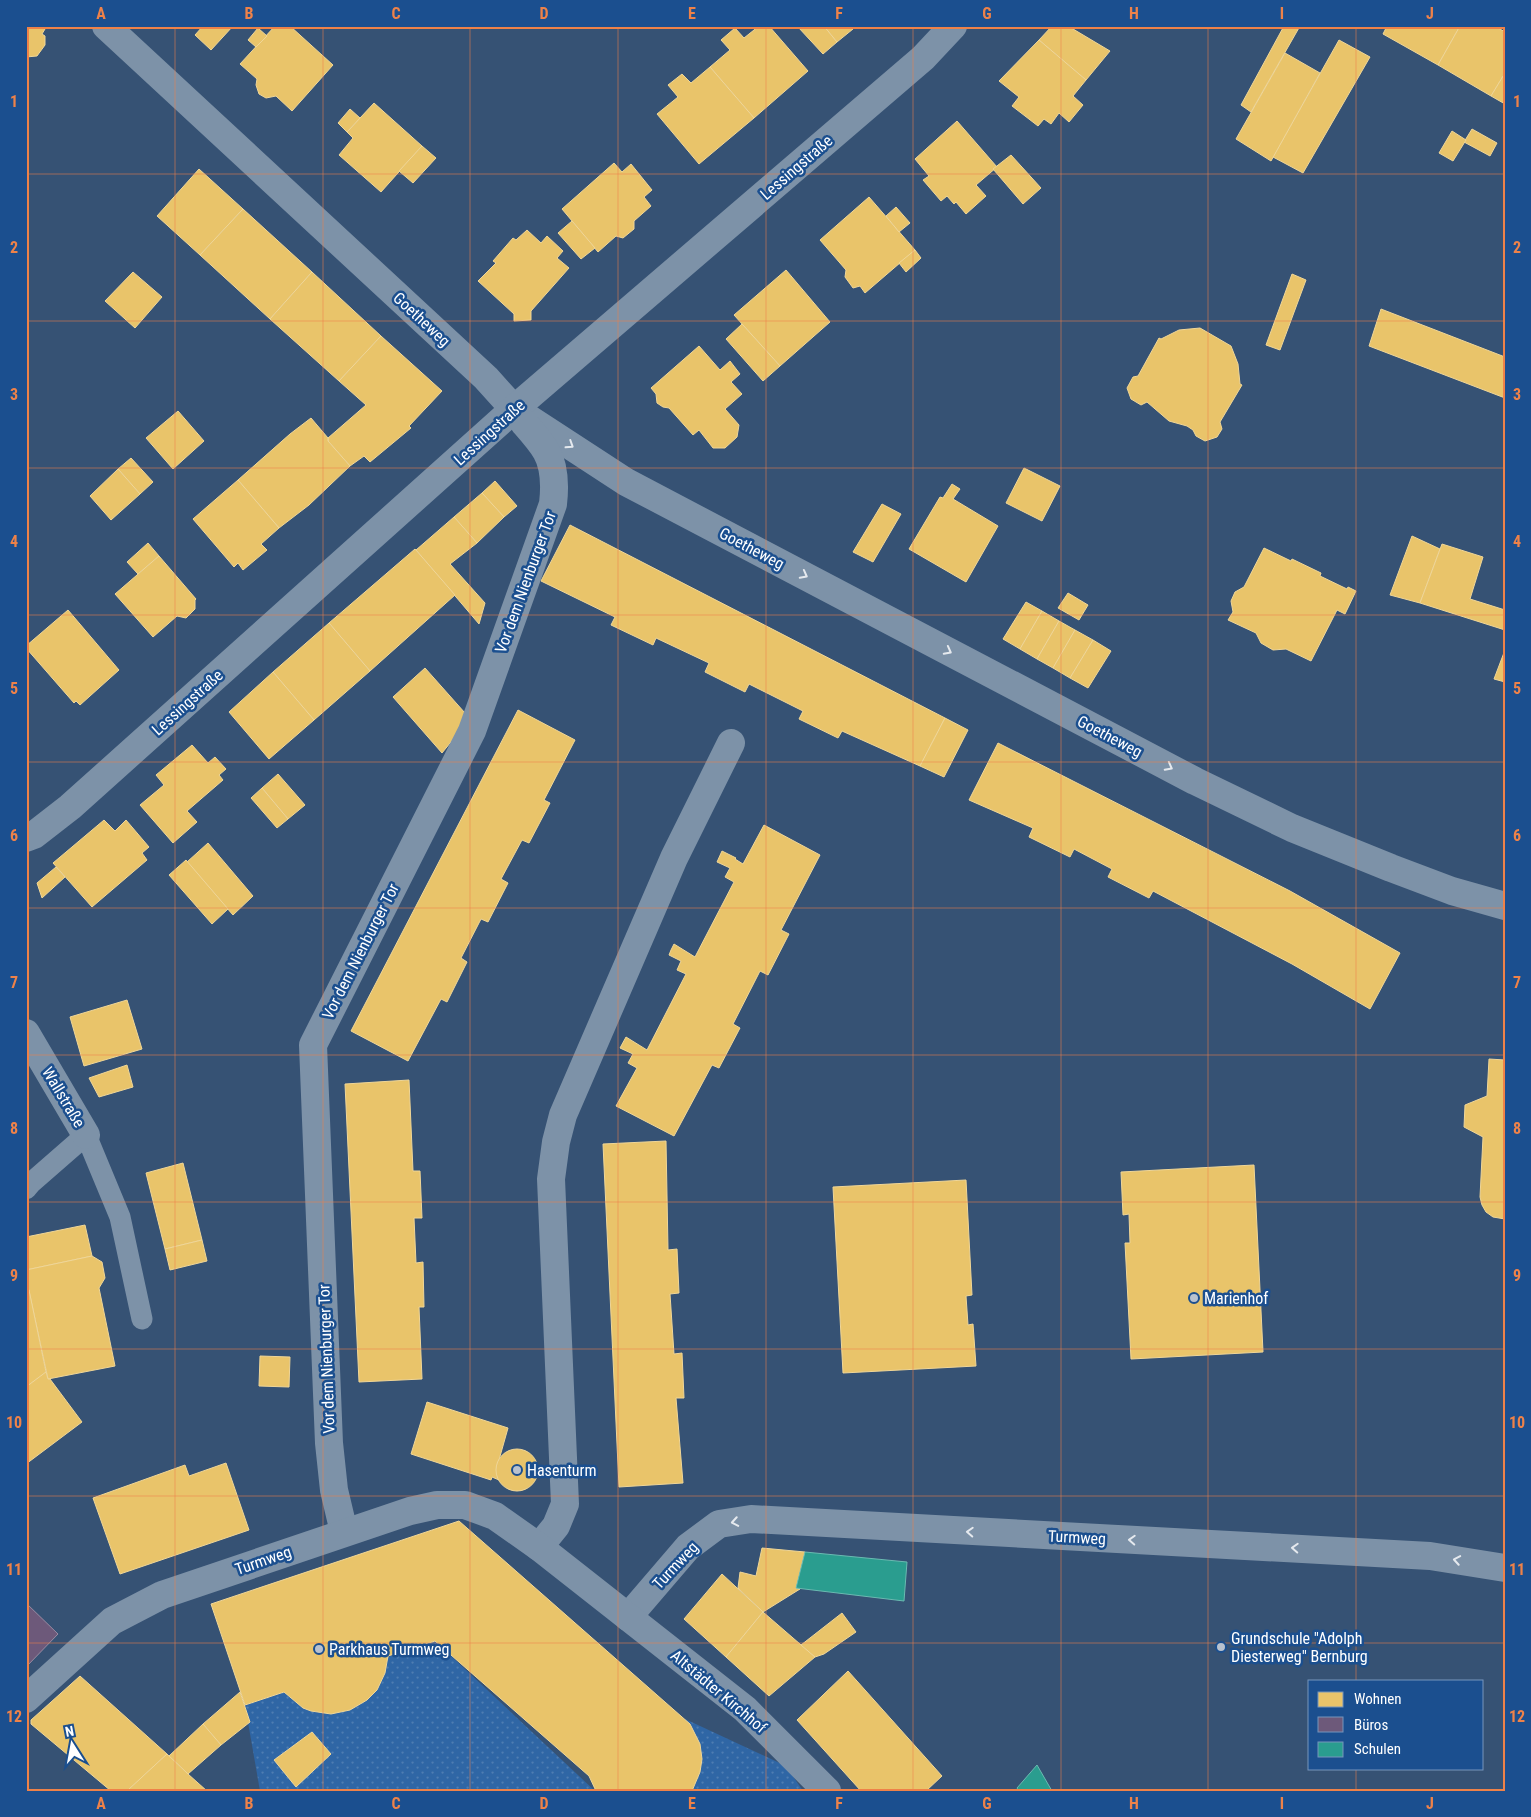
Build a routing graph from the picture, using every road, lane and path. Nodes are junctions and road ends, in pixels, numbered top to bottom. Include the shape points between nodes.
1 (106, 26) edge
2 (953, 26) edge
3 (514, 409) junction
4 (731, 743) dead end
5 (26, 838) edge
6 (1505, 906) edge
7 (26, 1033) edge
8 (86, 1135) junction
9 (26, 1189) edge
10 (142, 1320) dead end
11 (344, 1532) junction
12 (539, 1547) junction
13 (1505, 1568) edge
14 (628, 1617) junction
15 (26, 1699) edge
16 (826, 1791) edge

1 - 3 street, Goetheweg via 486,378
2 - 3 street, Lessingstraße via 923,58
3 - 5 street, Lessingstraße via 70,807
3 -> 6 street, Goetheweg via 626,482 1195,781 1292,828 1391,868 1452,891
3 - 11 street, Vor dem Nienburger Tor via 546,451 554,477 553,504 472,731 313,1045 329,1443 334,1490
4 - 12 street via 674,858 564,1115 556,1142 551,1178 565,1504 556,1526
7 - 8 street, Wallstraße
8 - 9 lane
8 - 10 lane via 120,1217
11 - 12 street, Turmweg via 410,1511 437,1505 465,1505 495,1516
11 - 15 street, Turmweg via 162,1594 112,1621
12 - 14 street, Turmweg
13 -> 14 street, Turmweg via 1430,1556 751,1519 719,1524 688,1547
14 - 16 street, Altstädter Kirchhof via 746,1709

